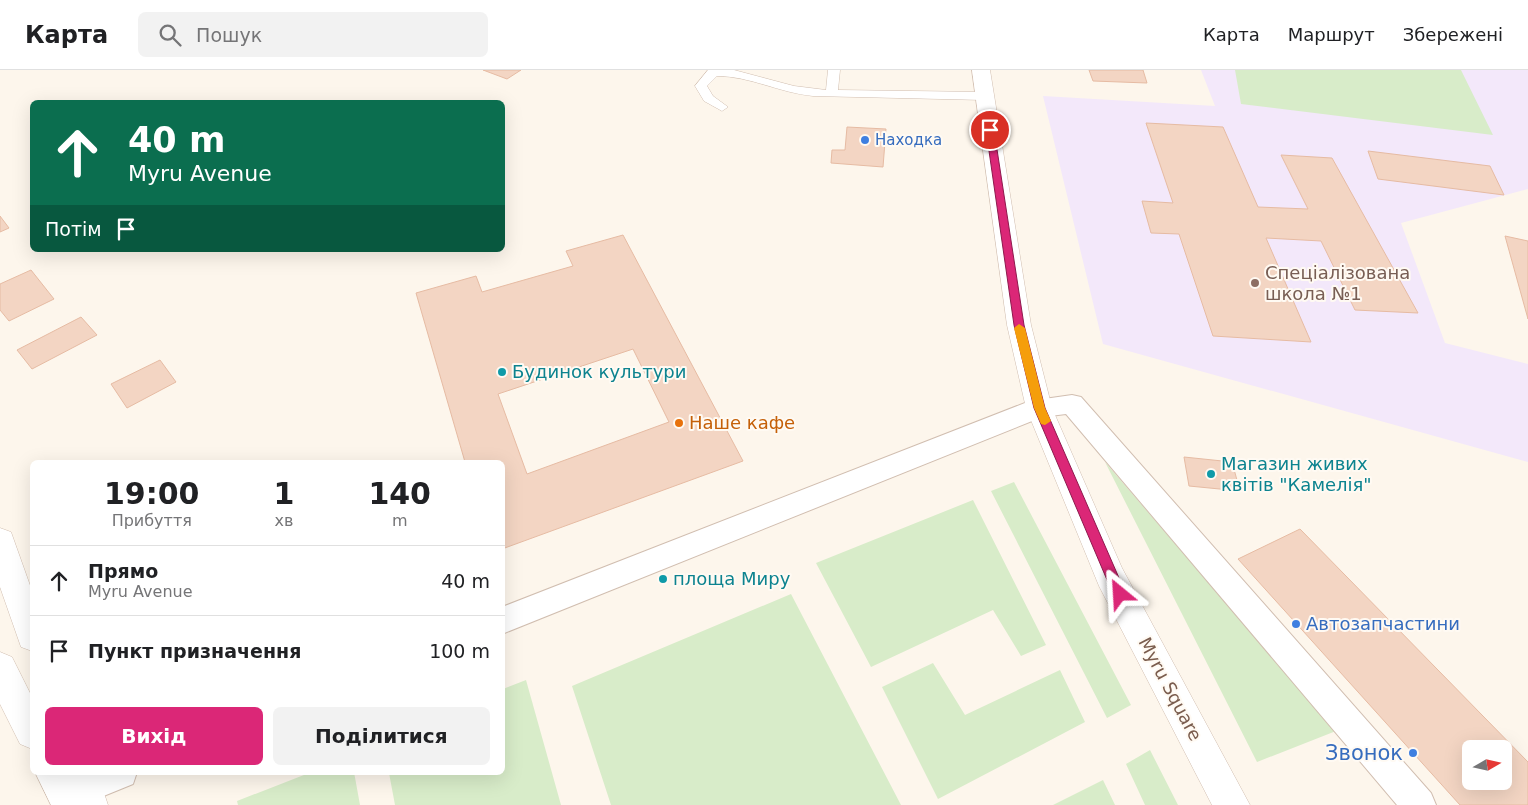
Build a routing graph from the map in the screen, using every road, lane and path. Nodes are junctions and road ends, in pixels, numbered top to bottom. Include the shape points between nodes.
1 (834, 70) edge
2 (981, 70) edge
3 (832, 94) junction
4 (984, 96) junction
5 (722, 107) dead end
6 (1039, 408) junction
7 (0, 541) edge
8 (505, 620) edge
9 (30, 630) edge
10 (0, 668) edge
11 (30, 728) edge
12 (57, 775) edge
13 (115, 775) edge
14 (81, 793) edge
15 (1232, 805) edge
16 (1419, 805) edge

1 - 3 lane
2 - 4 street, Myru Square
3 - 4 lane
3 - 5 lane via 794,90 748,75 714,72 701,86 708,98
4 - 6 street, Myru Square via 1019,325
6 - 8 street
6 - 15 street, Myru Square via 1110,576
6 - 16 street via 1072,404
7 - 9 street
10 - 11 street
12 - 14 street
13 - 14 street

